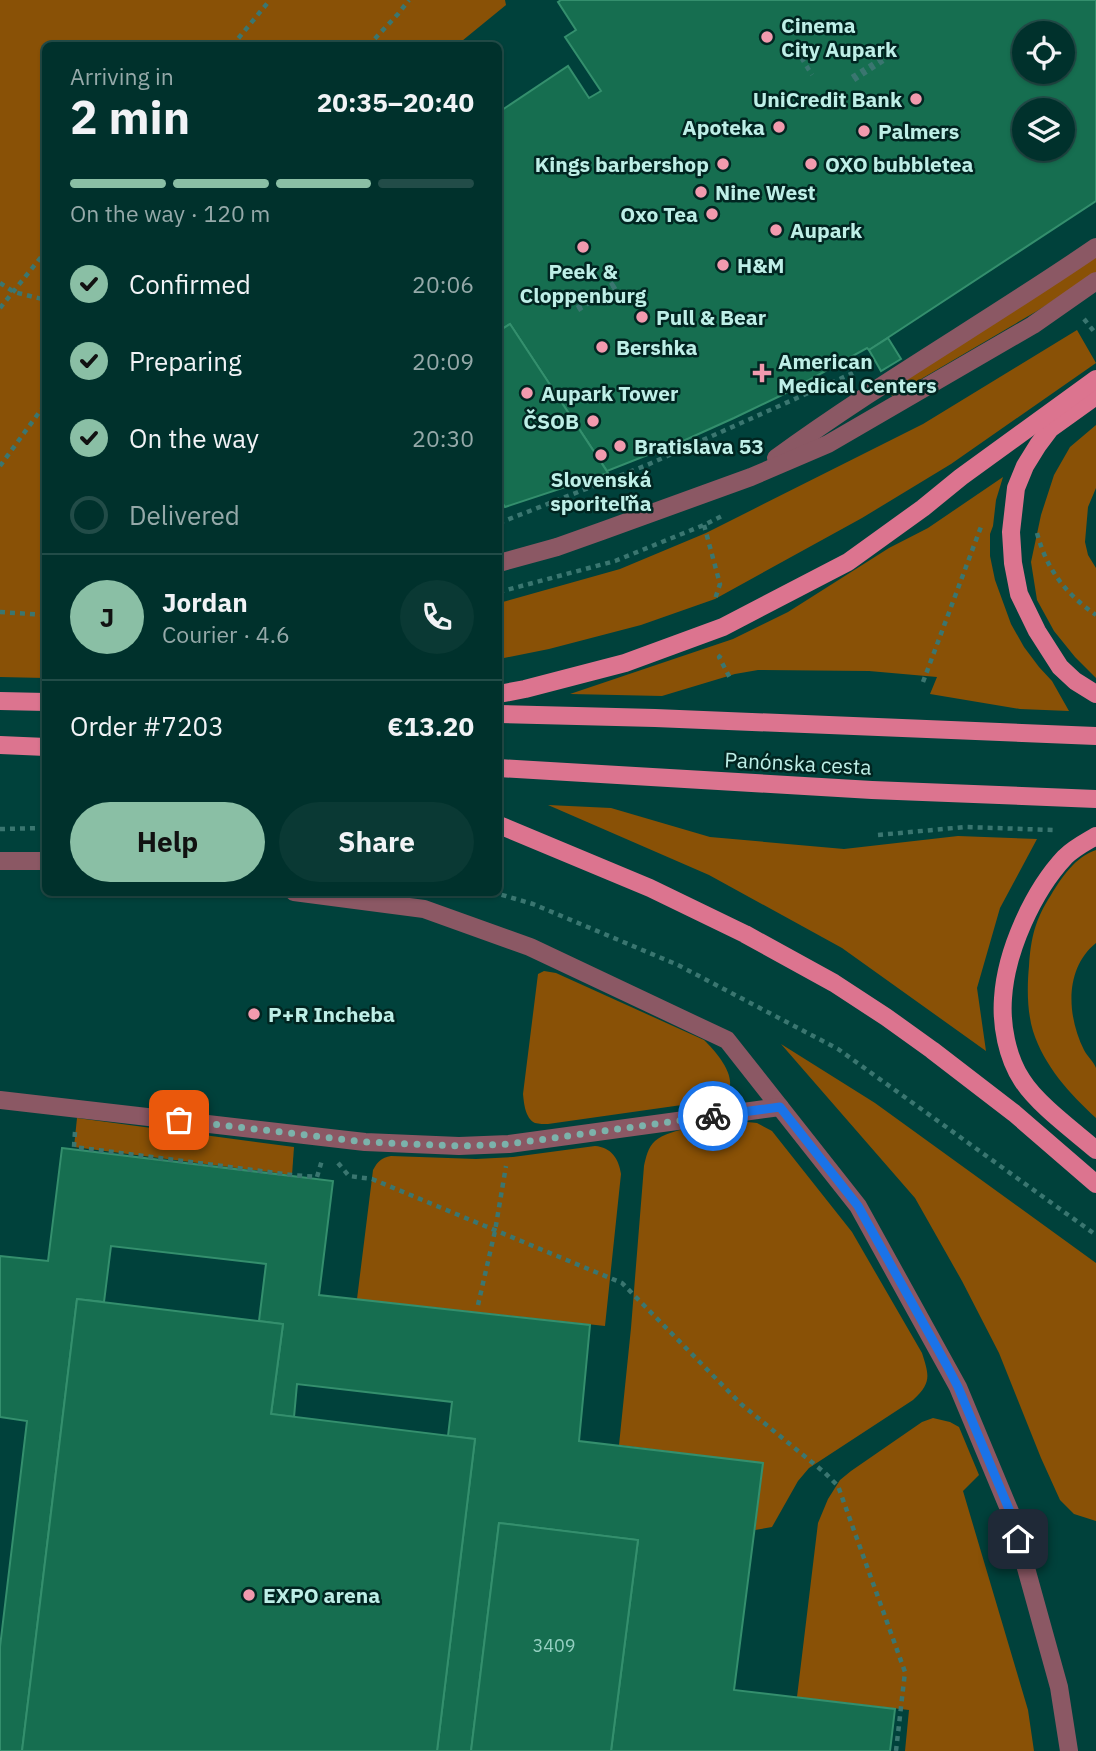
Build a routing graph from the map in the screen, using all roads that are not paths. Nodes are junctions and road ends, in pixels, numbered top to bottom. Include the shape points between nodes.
1 (1096, 247) edge
2 (1096, 281) edge
3 (1096, 379) edge
4 (1096, 396) edge
5 (751, 477) junction
6 (502, 562) edge
7 (502, 693) edge
8 (1096, 694) edge
9 (0, 701) edge
10 (42, 702) edge
11 (502, 714) edge
12 (1096, 736) edge
13 (0, 745) edge
14 (42, 747) edge
15 (502, 768) edge
16 (1096, 799) edge
17 (502, 826) edge
18 (1096, 836) edge
19 (0, 861) edge
20 (42, 861) edge
21 (324, 896) edge
22 (0, 1100) edge
23 (780, 1107) junction
24 (1096, 1150) edge
25 (1096, 1184) edge
26 (1069, 1751) edge

1 - 5 lane via 830,418
2 - 5 lane via 1033,325 828,444
3 - 7 main road via 848,562 723,627 625,663
4 - 8 main road via 1050,429 1038,444 1016,488 1011,532 1018,594 1037,631 1060,667
5 - 6 lane
9 - 10 main road
11 - 12 main road, Panónska cesta
13 - 14 main road
15 - 16 main road, Panónska cesta
17 - 25 main road via 662,894 834,983 1014,1113
18 - 24 main road via 1066,856 1041,891 1017,940 1002,999 1004,1031 1022,1080
19 - 20 lane
21 - 23 lane via 424,909 530,947 727,1040
22 - 23 lane via 365,1142 459,1146 509,1144
23 - 26 lane via 858,1206 958,1387 1011,1514 1059,1687

